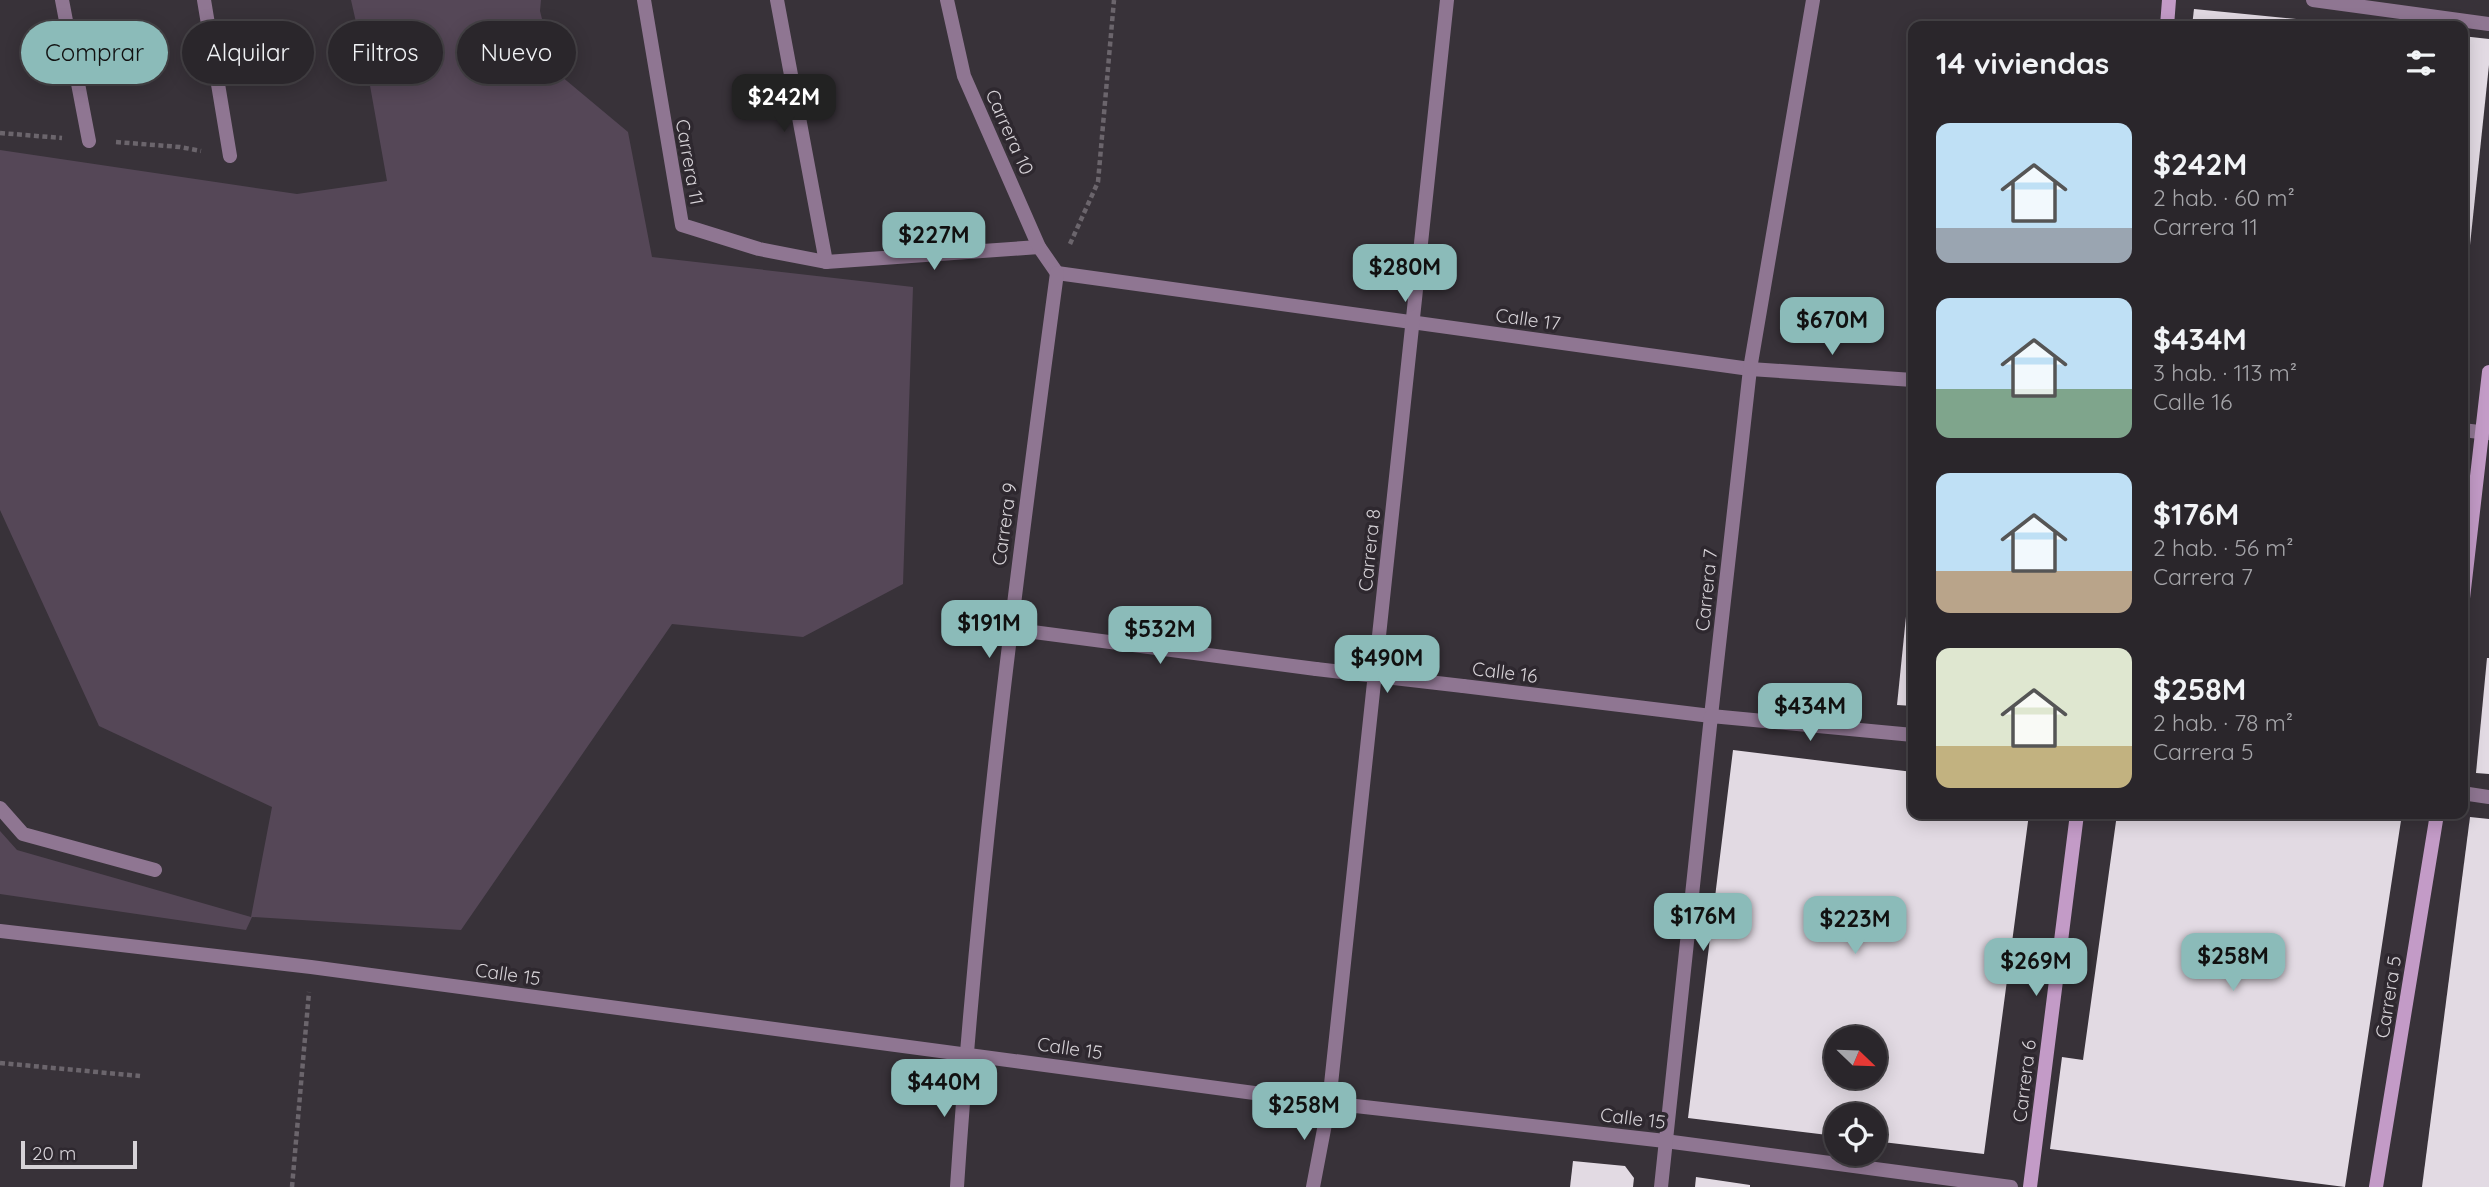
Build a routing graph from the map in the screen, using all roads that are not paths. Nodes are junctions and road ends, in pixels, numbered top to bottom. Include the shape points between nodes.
1 (62, 0) edge
2 (204, 0) edge
3 (644, 0) edge
4 (777, 0) edge
5 (947, 0) edge
6 (1447, 0) edge
7 (1813, 0) edge
8 (2169, 0) edge
9 (2313, 0) edge
10 (2167, 21) edge
11 (2467, 21) edge
12 (2468, 21) edge
13 (2489, 24) edge
14 (89, 141) dead end
15 (230, 156) dead end
16 (1039, 247) junction
17 (826, 262) junction
18 (1057, 273) junction
19 (1413, 323) junction
20 (1749, 369) junction
21 (2489, 372) edge
22 (1908, 380) edge
23 (2468, 431) edge
24 (2486, 433) edge
25 (2468, 564) edge
26 (1010, 629) junction
27 (1711, 716) junction
28 (1908, 735) edge
29 (2468, 794) edge
30 (2489, 796) edge
31 (0, 808) edge
32 (2076, 819) edge
33 (2436, 819) edge
34 (155, 870) dead end
35 (0, 931) edge
36 (966, 1054) junction
37 (1329, 1104) junction
38 (1665, 1141) junction
39 (957, 1187) edge
40 (1313, 1187) edge
41 (1661, 1187) edge
42 (2011, 1187) edge
43 (2030, 1187) edge
44 (2376, 1187) edge

1 - 14 street
2 - 15 street
3 - 17 street, Carrera 11 via 682,225 759,249
4 - 17 street
5 - 16 street, Carrera 10 via 964,76
6 - 19 street, Carrera 8
7 - 20 street, Carrera 7
8 - 10 main road
9 - 11 street
12 - 13 street
16 - 17 street, Carrera 11
16 - 18 street, Carrera 10
18 - 19 street, Calle 17
18 - 26 street, Carrera 9
19 - 20 street, Calle 17
19 - 37 street, Carrera 8
20 - 22 street, Calle 17
20 - 27 street, Carrera 7
21 - 24 main road
23 - 24 street
24 - 25 main road
26 - 27 street, Calle 16, bridge
26 - 36 street, Carrera 9
27 - 28 street, Calle 16
27 - 38 street, Carrera 7
29 - 30 street
31 - 34 street via 23,834
32 - 43 main road, Carrera 6
33 - 44 main road, Carrera 5
35 - 36 street, Calle 15 via 311,967
36 - 37 street, Calle 15
36 - 39 street, Carrera 9
37 - 38 street, Calle 15
37 - 40 street, Carrera 8
38 - 41 street, Carrera 7
38 - 42 street, Calle 15

